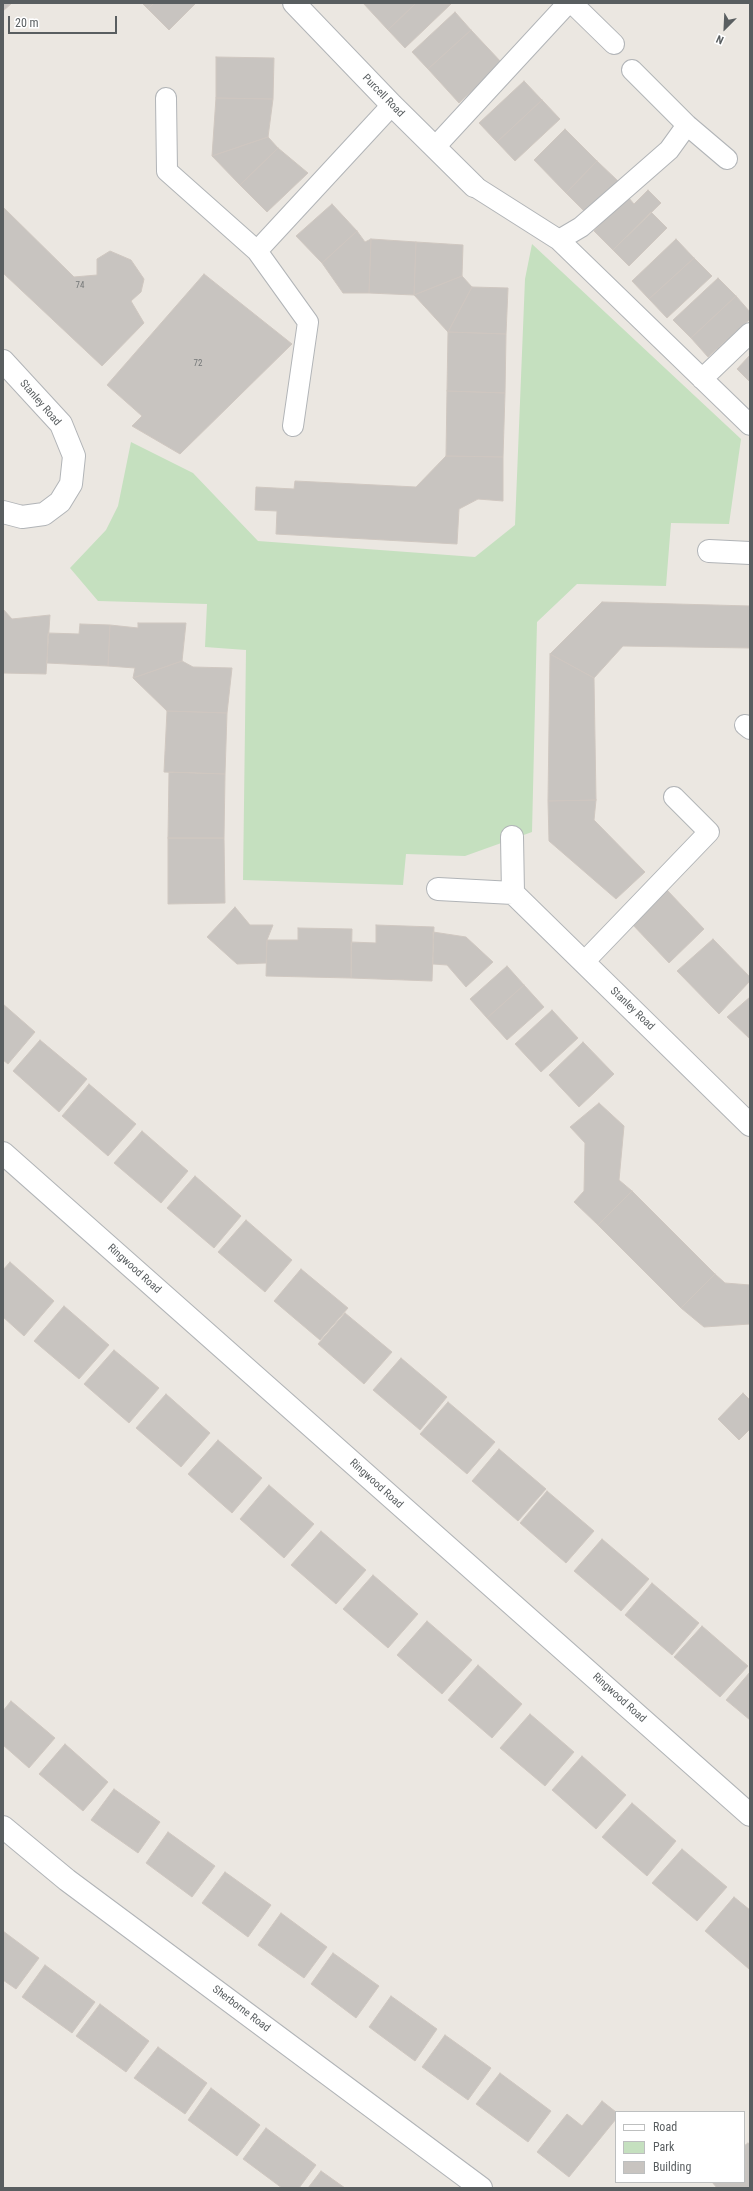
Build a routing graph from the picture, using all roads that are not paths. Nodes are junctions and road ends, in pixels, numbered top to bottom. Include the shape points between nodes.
1 (294, 3) edge
2 (568, 3) edge
3 (572, 3) edge
4 (614, 44) dead end
5 (632, 70) dead end
6 (166, 98) dead end
7 (392, 105) junction
8 (687, 125) junction
9 (435, 147) junction
10 (727, 159) dead end
11 (474, 186) joint
12 (559, 240) junction
13 (257, 251) junction
14 (750, 333) edge
15 (3, 361) edge
16 (702, 379) junction
17 (750, 425) edge
18 (293, 426) dead end
19 (3, 512) edge
20 (709, 551) dead end
21 (750, 552) edge
22 (674, 797) dead end
23 (512, 837) dead end
24 (438, 889) dead end
25 (513, 894) junction
26 (584, 962) junction
27 (750, 1125) edge
28 (3, 1152) edge
29 (750, 1815) edge
30 (3, 1827) edge
31 (481, 2188) edge

1 - 7 street, Purcell Road
2 - 9 lane
3 - 4 lane
5 - 8 lane
6 - 13 lane via 167,172
7 - 9 street, Purcell Road
7 - 13 lane
8 - 10 lane
8 - 12 lane via 669,150 581,228
9 - 11 street, Purcell Road
11 - 12 lane
12 - 16 lane
13 - 18 lane via 308,322
14 - 16 lane
15 - 19 street, Stanley Road via 60,424 74,456 71,484 60,502 44,514 22,517
16 - 17 lane
20 - 21 street
22 - 26 lane via 709,832
23 - 25 street
24 - 25 street
25 - 26 street, Stanley Road
26 - 27 street, Stanley Road
28 - 29 street, Ringwood Road
30 - 31 street, Sherborne Road via 67,1880

